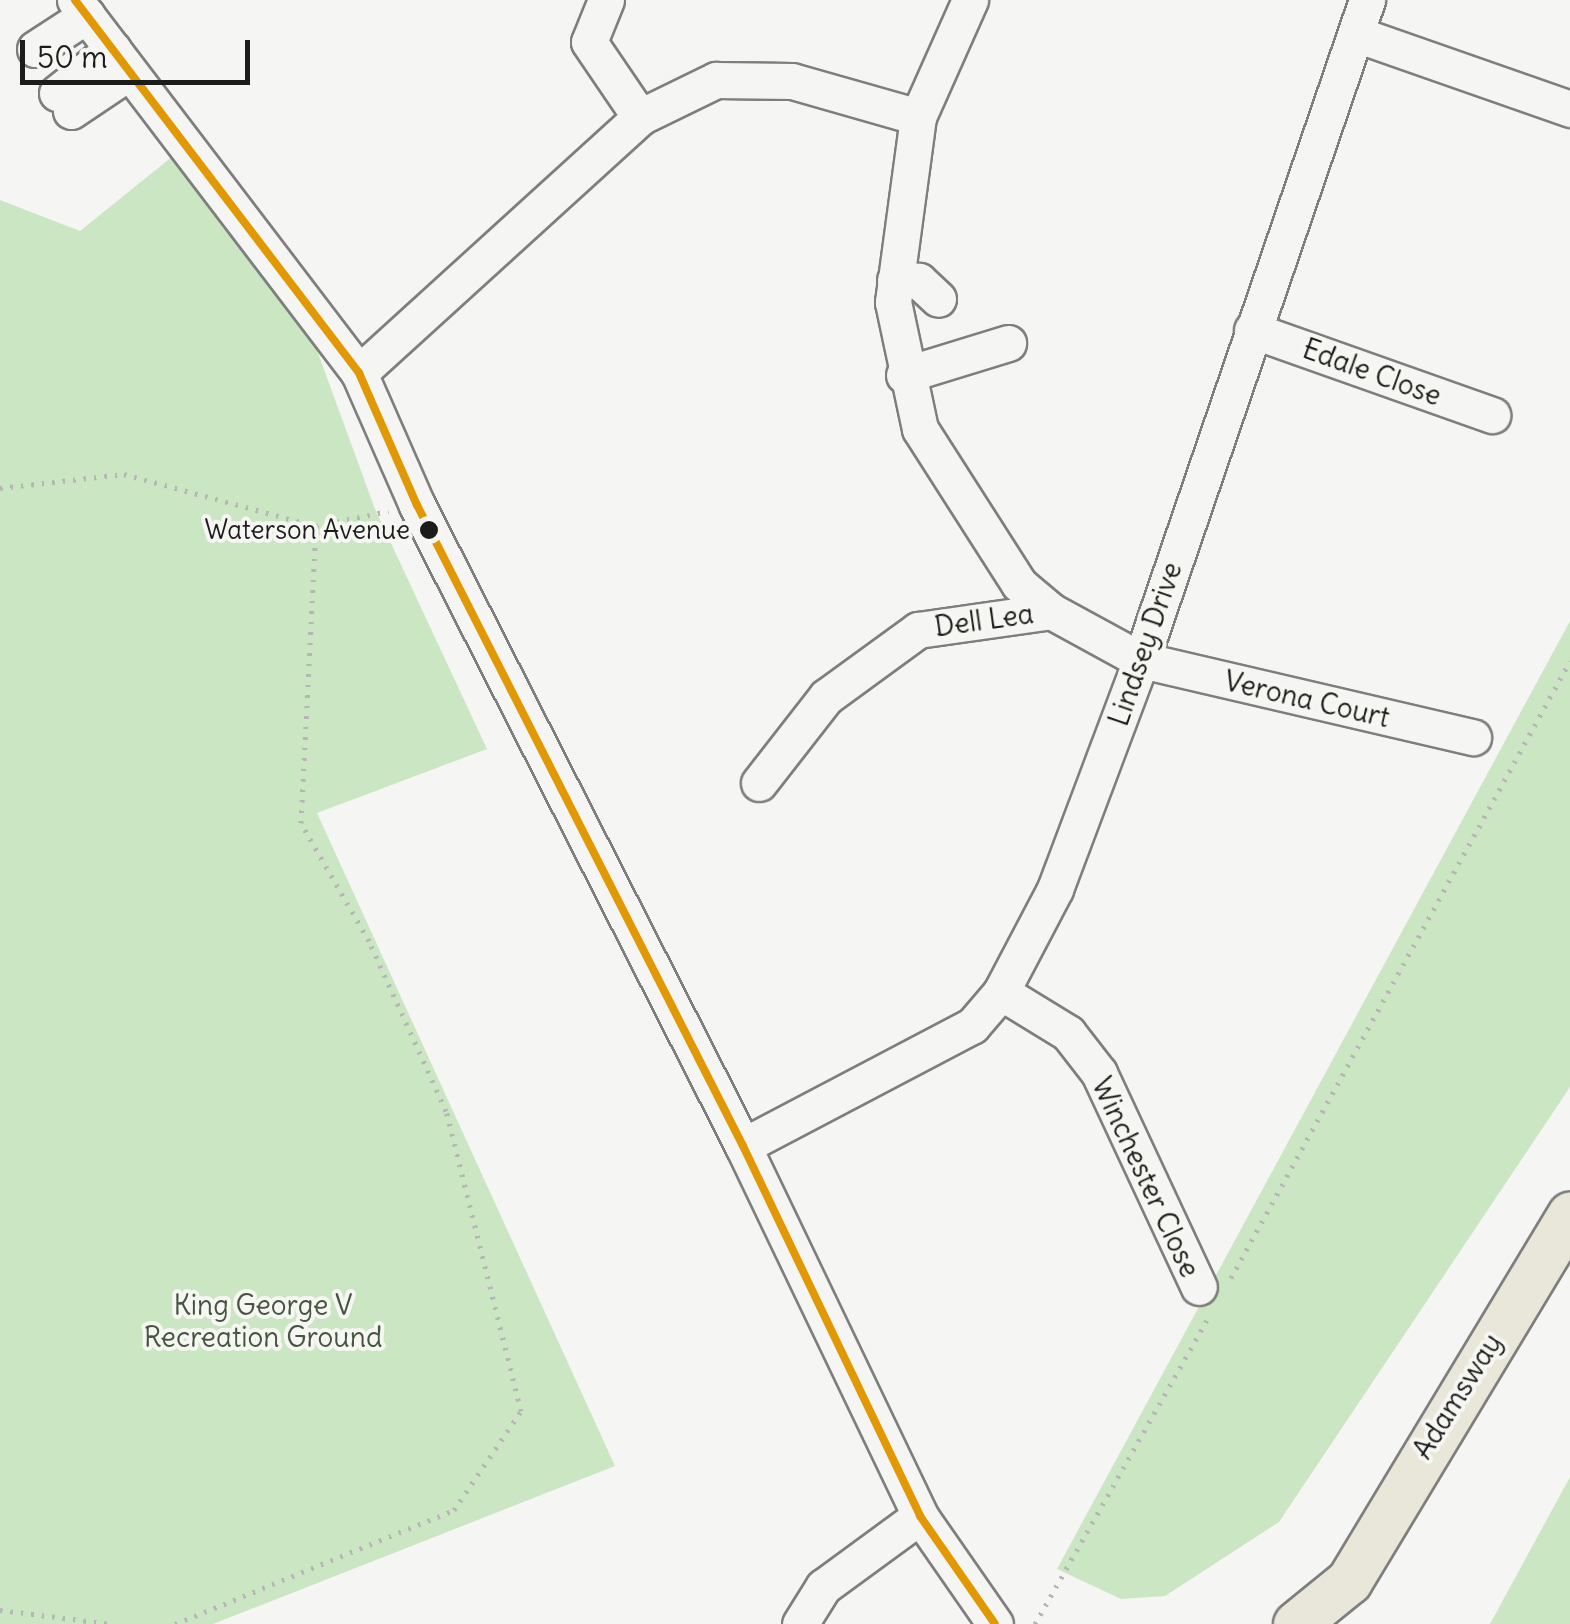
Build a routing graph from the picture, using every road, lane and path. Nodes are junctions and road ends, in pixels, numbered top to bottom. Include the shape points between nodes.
1 (606, 0) edge
2 (970, 0) edge
3 (1367, 0) edge
4 (81, 8) edge
5 (1356, 34) junction
6 (35, 50) dead end
7 (121, 61) junction
8 (64, 102) dead end
9 (1570, 109) edge
10 (640, 117) junction
11 (918, 117) junction
12 (895, 280) junction
13 (938, 299) dead end
14 (1252, 330) junction
15 (1008, 344) dead end
16 (359, 373) junction
17 (904, 375) junction
18 (1492, 415) dead end
19 (0, 488) edge
20 (417, 504) junction
21 (316, 526) junction
22 (1050, 611) junction
23 (1141, 660) junction
24 (1570, 661) edge
25 (1473, 737) dead end
26 (759, 783) dead end
27 (1002, 992) junction
28 (742, 1146) junction
29 (1570, 1214) edge
30 (1210, 1298) junction
31 (920, 1516) junction
32 (1346, 1603) edge
33 (0, 1610) edge
34 (111, 1624) edge
35 (175, 1624) edge
36 (800, 1624) edge
37 (995, 1624) edge
38 (1035, 1624) edge
39 (1296, 1624) edge

1 - 10 street via 589,42
2 - 11 street
3 - 5 street, Lindsey Drive
4 - 6 street
4 - 7 street
5 - 9 street
5 - 14 street, Lindsey Drive
7 - 8 street
7 - 16 street
10 - 11 street via 716,80 792,81
10 - 16 street
11 - 12 street
12 - 13 street via 919,281
12 - 17 street
14 - 18 street, Edale Close
14 - 23 street, Lindsey Drive
15 - 17 street
16 - 20 street
17 - 22 street via 920,428 1019,584
19 - 21 path via 124,474
20 - 21 path
20 - 28 street
21 - 35 path via 301,822 369,941 446,1112 521,1410 454,1510
22 - 23 street, Dell Lea
22 - 26 street, Dell Lea via 918,630 826,698
23 - 25 street, Verona Court
23 - 27 street, Lindsey Drive via 1055,889
24 - 30 path
27 - 28 street, Lindsey Drive via 972,1026
27 - 30 street, Winchester Close via 1068,1033 1099,1073
28 - 31 street
29 - 32 main road, Adamsway
30 - 38 path
31 - 36 street via 823,1587
31 - 37 street
32 - 39 main road, Adamsway
33 - 34 path

